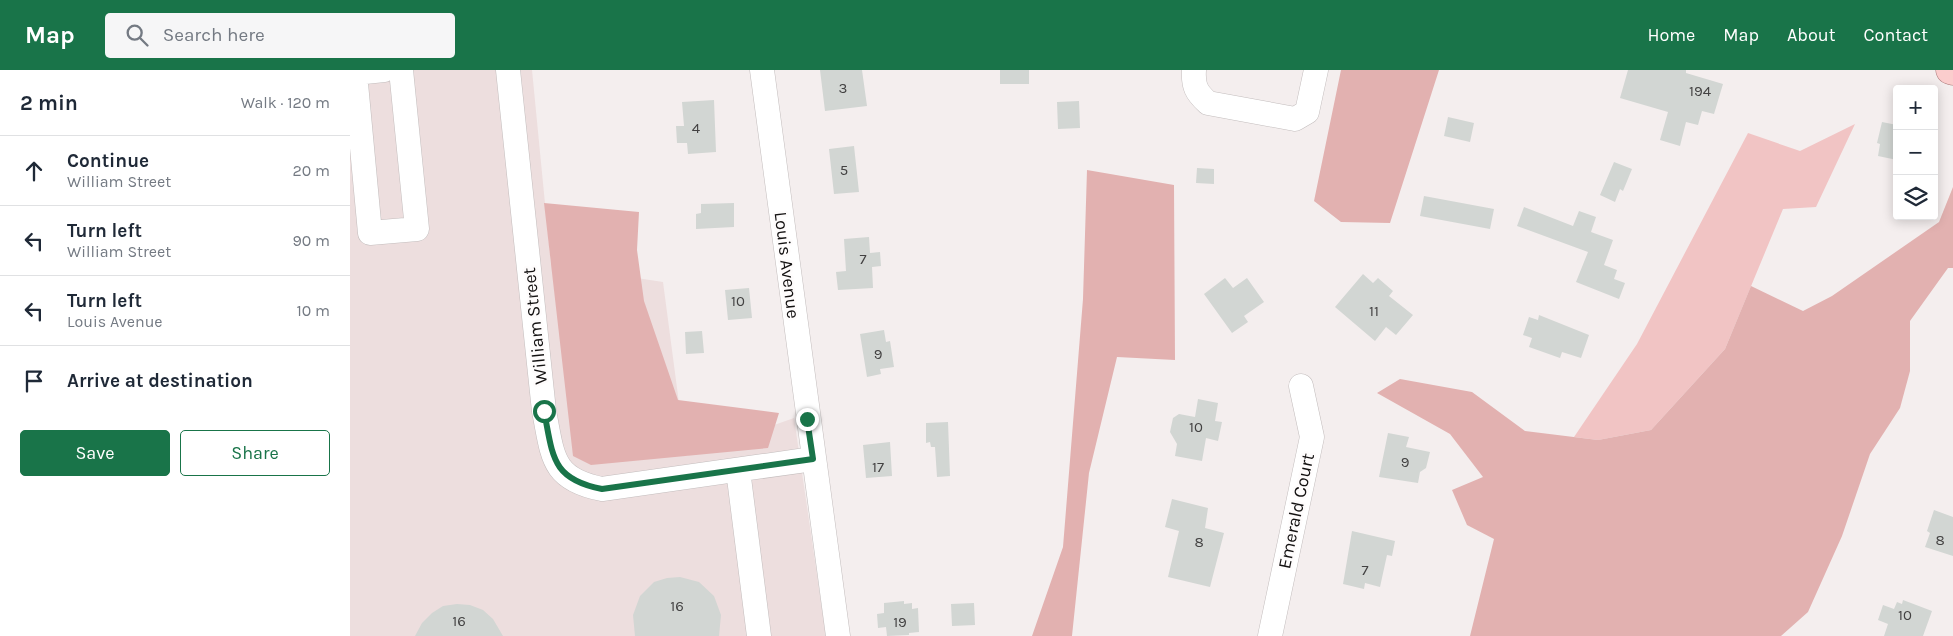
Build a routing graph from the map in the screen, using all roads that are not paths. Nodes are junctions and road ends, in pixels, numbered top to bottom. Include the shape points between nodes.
1 (384, 70) edge
2 (401, 70) edge
3 (508, 70) edge
4 (762, 70) edge
5 (1194, 70) edge
6 (1316, 70) edge
7 (1301, 386) dead end
8 (813, 459) junction
9 (738, 470) junction
10 (759, 636) edge
11 (838, 636) edge
12 (1270, 636) edge

1 - 2 street via 355,73 370,232 417,229
3 - 9 street, William Street via 544,411 554,459 563,472 580,485 602,489
4 - 8 street, Louis Avenue
5 - 6 street via 1193,84 1197,94 1208,103 1295,119 1307,112
7 - 12 street, Emerald Court via 1312,437
8 - 9 street, William Street
8 - 11 street, Louis Avenue
9 - 10 street

